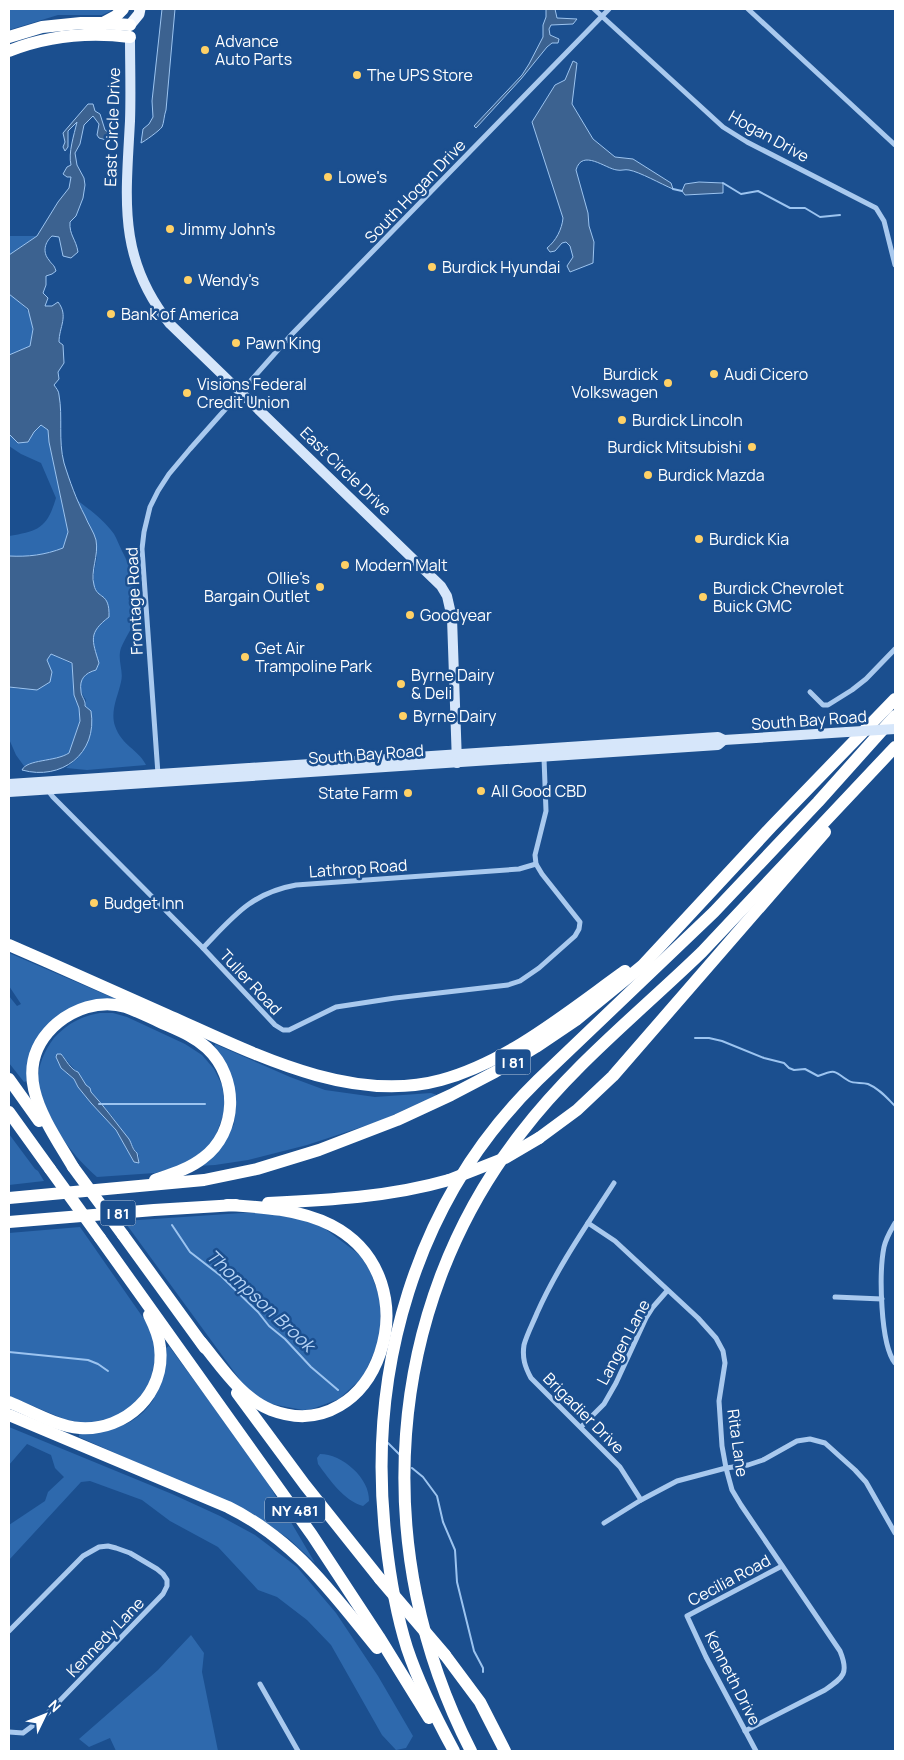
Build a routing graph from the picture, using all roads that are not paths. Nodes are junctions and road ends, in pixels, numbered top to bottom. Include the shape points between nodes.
1 (124, 9) edge
2 (140, 9) edge
3 (594, 9) edge
4 (609, 9) edge
5 (748, 9) edge
6 (602, 16) junction
7 (103, 23) junction
8 (130, 31) junction
9 (9, 37) edge
10 (9, 51) edge
11 (895, 145) edge
12 (895, 265) edge
13 (240, 392) junction
14 (895, 649) edge
15 (810, 692) dead end
16 (895, 699) edge
17 (895, 716) edge
18 (895, 729) edge
19 (724, 740) junction
20 (895, 747) edge
21 (544, 758) junction
22 (457, 759) junction
23 (158, 778) junction
24 (9, 784) edge
25 (47, 785) junction
26 (9, 792) edge
27 (536, 864) junction
28 (668, 940) junction
29 (9, 945) edge
30 (203, 948) junction
31 (9, 1079) edge
32 (9, 1112) edge
33 (73, 1167) junction
34 (614, 1182) dead end
35 (122, 1187) junction
36 (9, 1198) edge
37 (227, 1205) junction
38 (9, 1222) edge
39 (895, 1222) edge
40 (588, 1223) junction
41 (129, 1277) junction
42 (668, 1291) junction
43 (835, 1297) dead end
44 (882, 1299) junction
45 (201, 1342) junction
46 (895, 1363) edge
47 (9, 1402) edge
48 (9, 1415) edge
49 (581, 1428) junction
50 (726, 1468) junction
51 (641, 1500) junction
52 (604, 1523) dead end
53 (895, 1533) edge
54 (782, 1566) junction
55 (688, 1616) joint
56 (9, 1631) edge
57 (260, 1684) dead end
58 (410, 1688) junction
59 (746, 1731) junction
60 (9, 1732) edge
61 (298, 1751) edge
62 (448, 1751) edge
63 (454, 1751) edge
64 (470, 1751) edge
65 (505, 1751) edge
66 (756, 1751) edge

1 - 7 highway
1 - 8 main road, East Circle Drive
2 - 8 main road
3 - 6 street, Hogan Drive
4 - 6 street, South Hogan Drive
5 - 11 street
6 - 12 street, Hogan Drive via 723,127 876,208 884,221
6 - 13 street, South Hogan Drive via 293,333
7 - 8 highway
7 - 9 highway via 42,27
8 - 10 highway via 56,38
8 - 13 street, East Circle Drive via 126,213 132,246 140,272 164,316
13 - 22 street, East Circle Drive via 441,586 447,596 452,618
13 - 23 street, Frontage Road via 169,474 150,507 144,532 143,570
14 - 15 street via 866,679 828,705
16 - 28 highway, I 81
17 - 63 highway via 714,912 528,1089 484,1140 447,1198 421,1257 389,1371 381,1454 382,1499 388,1556 402,1632 419,1679
18 - 19 street, South Bay Road, bridge
19 - 21 street, South Bay Road via 718,745
19 - 22 street, South Bay Road via 718,737
20 - 37 highway, I 81, bridge via 613,1076 577,1110 539,1138 493,1163 411,1190 313,1201
20 - 64 highway via 702,952 613,1033 531,1119 466,1216 433,1297 415,1362 405,1437 404,1488 410,1565 423,1626 450,1706
21 - 22 street, South Bay Road
21 - 27 street via 546,811 535,855
22 - 23 street, South Bay Road
23 - 25 street, South Bay Road
24 - 25 street, South Bay Road
25 - 26 street, South Bay Road
25 - 30 street, Tuller Road via 53,797
27 - 30 street, Lathrop Road via 519,869 282,887 251,901
27 - 30 street, Tuller Road via 578,918 578,931 539,968 508,985 336,1007 290,1030 283,1030
28 - 29 highway via 565,1015 495,1058 439,1081 391,1086 341,1082 289,1066
28 - 35 highway, I 81 via 614,990 556,1034 494,1072 418,1111 319,1150 257,1169 204,1180
31 - 33 highway, NY 481
32 - 41 highway, NY 481, bridge
33 - 35 highway via 42,1115 33,1092 32,1072 36,1054 49,1031 77,1010 105,1005 125,1007 184,1033 207,1048 226,1076 230,1108 220,1140 204,1157 182,1170 152,1181
33 - 45 highway, NY 481, bridge
34 - 40 street, Brigadier Drive
35 - 36 highway, I 81
37 - 38 highway, I 81
37 - 45 highway via 307,1216 331,1225 349,1237 370,1261 380,1281 387,1309 384,1340 373,1370 363,1385 333,1408 304,1415 271,1410 252,1399
39 - 44 street via 884,1247
40 - 42 street, Rita Lane via 615,1241
40 - 49 street, Brigadier Drive via 544,1298 526,1339 524,1358 524,1366 532,1378
41 - 47 highway via 153,1323 160,1348 155,1385 137,1409 108,1426 80,1428
41 - 58 highway, NY 481 via 308,1529
42 - 49 street, Langen Lane via 646,1318 604,1404
42 - 50 street, Rita Lane via 710,1331 723,1351 725,1363 719,1401
43 - 44 street
44 - 46 street via 885,1340
45 - 65 highway, NY 481, bridge via 288,1464 480,1702
48 - 58 highway via 228,1507 266,1529 291,1548 316,1574
49 - 51 street, Brigadier Drive via 620,1467
50 - 51 street via 677,1481
50 - 53 street via 763,1460 797,1441 810,1439 825,1443 866,1482
50 - 54 street, Rita Lane via 732,1490
51 - 52 street
54 - 55 street, Cecilia Road
54 - 59 street, Rita Lane via 840,1651 845,1672 825,1690
55 - 59 street, Kenneth Drive
56 - 60 street, Kennedy Lane via 83,1556 99,1547 108,1546 130,1553 166,1580 163,1594 43,1718 23,1733
57 - 61 street
58 - 62 highway, NY 481
59 - 66 street, Kenneth Drive

